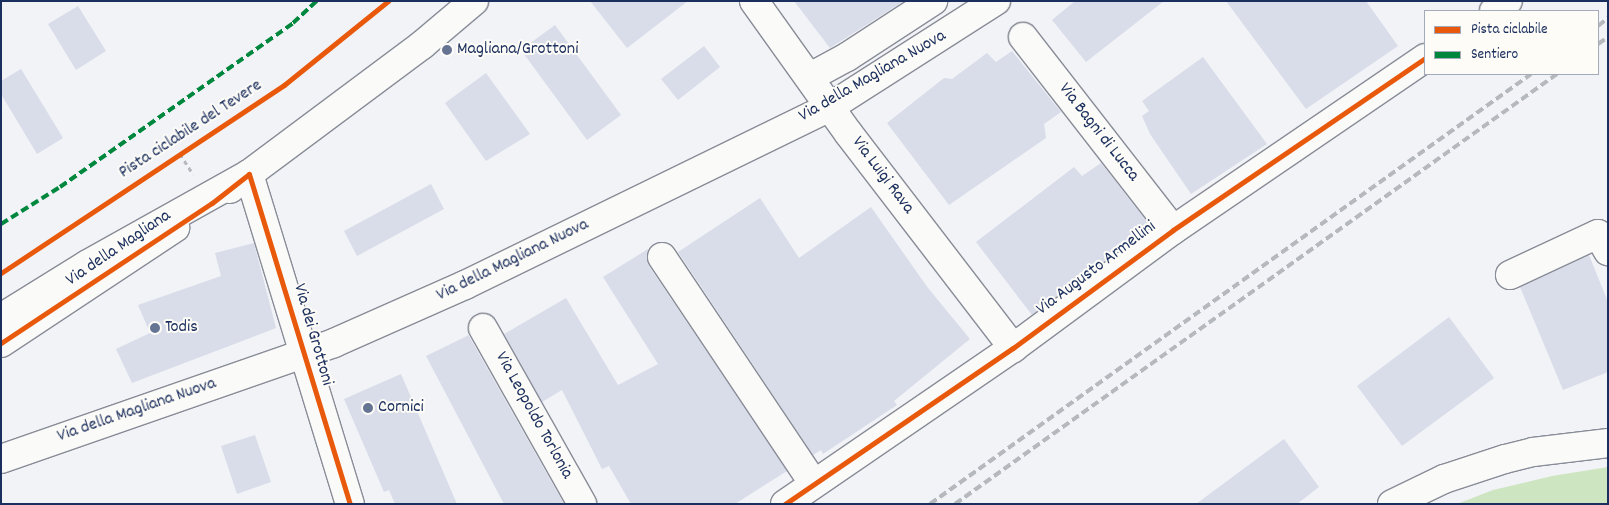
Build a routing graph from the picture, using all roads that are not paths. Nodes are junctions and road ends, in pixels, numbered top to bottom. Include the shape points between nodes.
1 (474, 1) edge
2 (754, 1) edge
3 (933, 1) edge
4 (996, 1) edge
5 (1508, 1) edge
6 (1495, 10) edge
7 (1023, 37) dead end
8 (1424, 59) edge
9 (810, 77) junction
10 (830, 106) junction
11 (249, 174) junction
12 (1173, 230) junction
13 (1608, 251) edge
14 (662, 257) dead end
15 (1510, 275) dead end
16 (1, 318) edge
17 (483, 328) dead end
18 (1, 343) edge
19 (1013, 348) junction
20 (304, 353) junction
21 (1608, 443) edge
22 (1, 459) edge
23 (814, 484) junction
24 (350, 504) edge
25 (582, 504) edge
26 (785, 504) edge
27 (1392, 504) edge

1 - 11 street, Via della Magliana via 422,45
2 - 9 street, Via Luigi Rava
3 - 9 street, Via della Magliana Nuova via 848,57
4 - 10 street, Via della Magliana Nuova
5 - 6 street
7 - 12 street, Via Bagni di Lucca
8 - 12 street, Via Augusto Armellini
9 - 10 street, Via Luigi Rava
10 - 19 street, Via Luigi Rava
10 - 20 street, Via della Magliana Nuova via 465,285
11 - 16 street, Via della Magliana via 88,264
11 - 18 street, Via della Magliana via 212,203
11 - 20 street, Via dei Grottoni
12 - 19 street, Via Augusto Armellini
13 - 15 street via 1598,234
14 - 23 street
17 - 25 street, Via Leopoldo Torlonia
19 - 23 street, Via Augusto Armellini
20 - 22 street, Via della Magliana Nuova
20 - 24 street, Via dei Grottoni
21 - 27 street via 1533,452 1504,459 1437,482
23 - 26 street, Via Augusto Armellini

